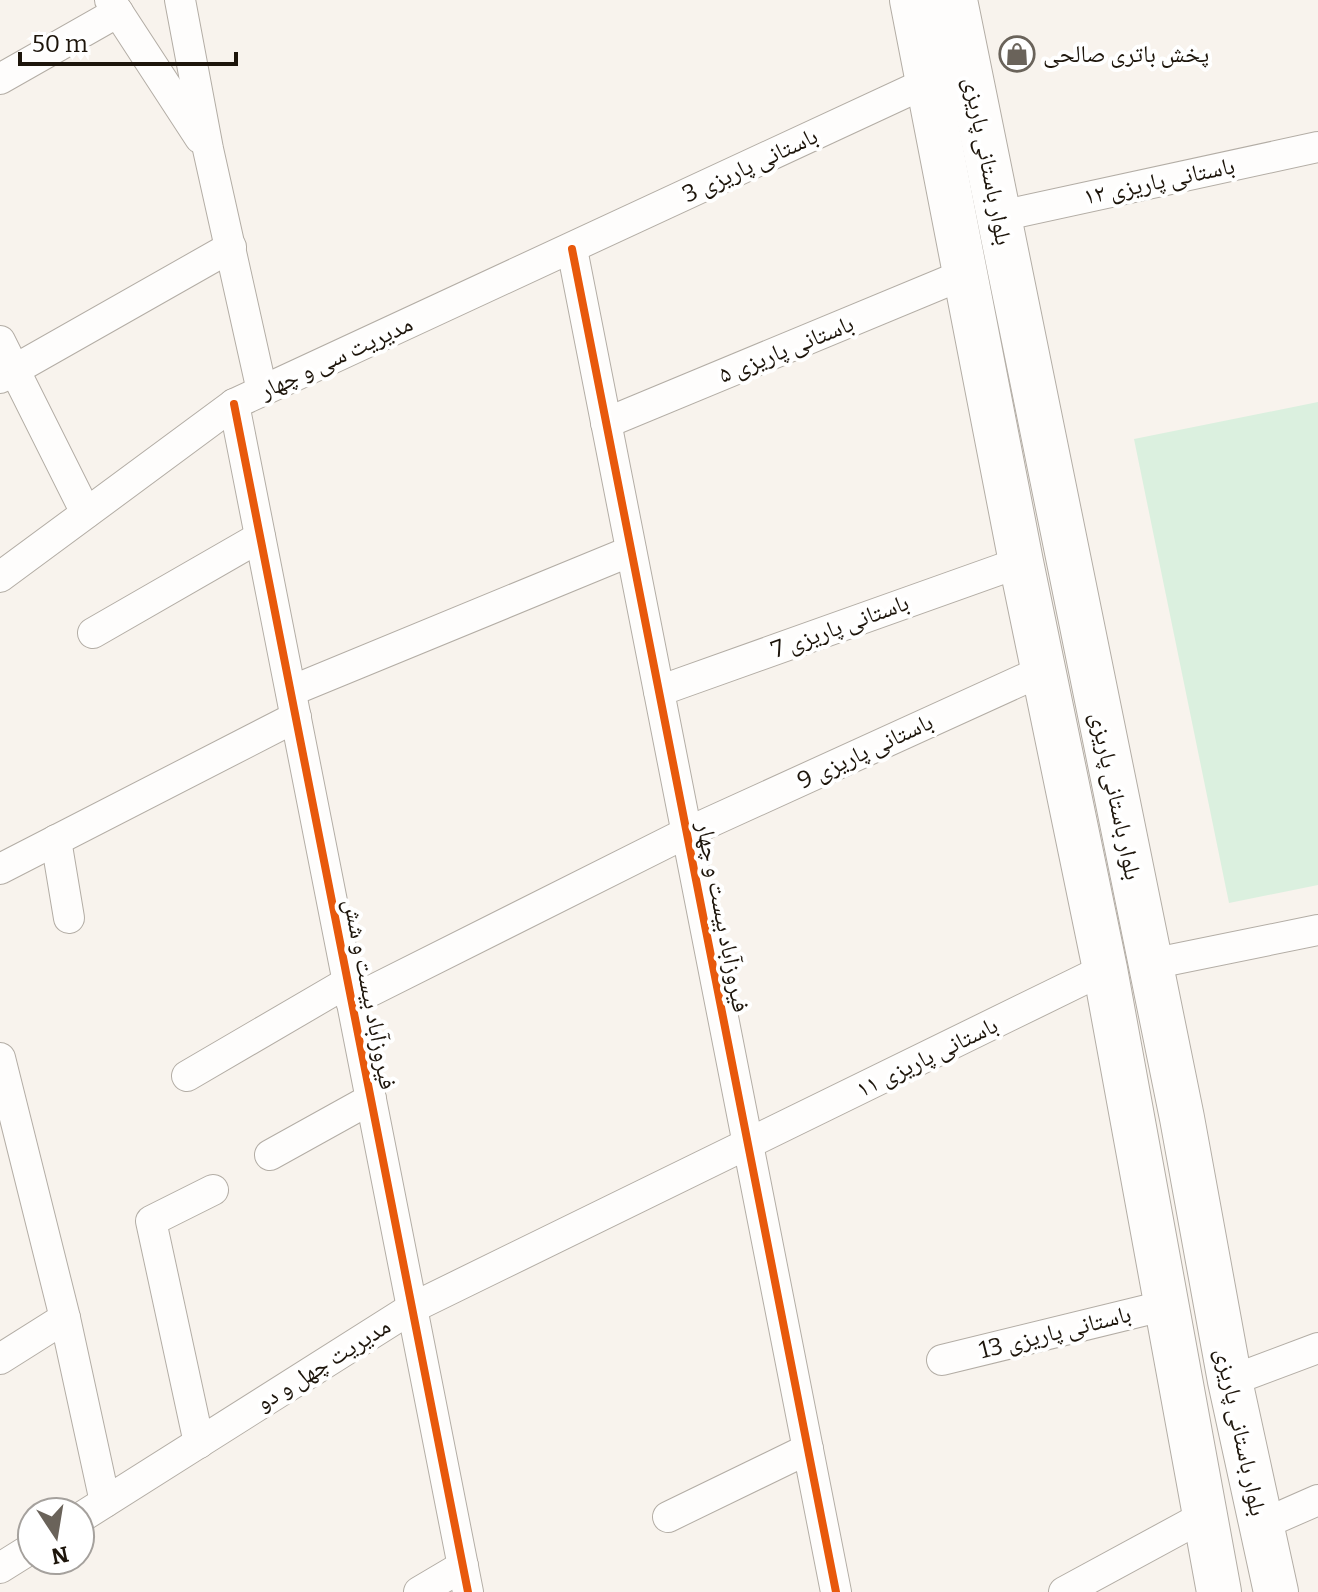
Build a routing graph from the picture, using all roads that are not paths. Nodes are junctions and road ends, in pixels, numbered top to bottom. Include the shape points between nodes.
1 (180, 0) edge
2 (912, 0) edge
3 (955, 0) edge
4 (114, 6) edge
5 (0, 79) edge
6 (928, 82) junction
7 (1318, 147) edge
8 (208, 149) junction
9 (1000, 216) junction
10 (231, 247) junction
11 (572, 249) junction
12 (965, 274) junction
13 (0, 341) edge
14 (7, 374) edge
15 (262, 391) junction
16 (234, 404) junction
17 (606, 423) junction
18 (86, 513) junction
19 (260, 537) junction
20 (631, 551) junction
21 (1021, 562) junction
22 (0, 577) edge
23 (93, 633) dead end
24 (1044, 670) junction
25 (659, 691) junction
26 (293, 704) junction
27 (686, 833) junction
28 (56, 840) junction
29 (3, 860) edge
30 (69, 918) dead end
31 (1318, 930) edge
32 (1151, 964) junction
33 (1105, 969) junction
34 (350, 992) junction
35 (2, 1069) edge
36 (187, 1076) dead end
37 (371, 1099) junction
38 (748, 1144) junction
39 (270, 1155) dead end
40 (213, 1190) dead end
41 (1167, 1305) junction
42 (412, 1308) junction
43 (65, 1318) junction
44 (1318, 1348) edge
45 (0, 1359) edge
46 (942, 1360) dead end
47 (1230, 1381) junction
48 (199, 1443) junction
49 (808, 1449) junction
50 (91, 1496) edge
51 (1318, 1500) edge
52 (96, 1508) edge
53 (668, 1517) dead end
54 (1209, 1530) junction
55 (1262, 1531) junction
56 (465, 1579) edge
57 (1277, 1590) edge
58 (833, 1591) edge
59 (419, 1592) edge
60 (1064, 1592) edge
61 (1219, 1592) edge

1 - 8 street
2 - 6 main road, بلوار باستانی پاریزی
3 - 9 main road, بلوار باستانی پاریزی
4 - 5 street
4 - 8 street
6 - 11 street, باستانی پاریزی 3
6 - 12 main road, بلوار باستانی پاریزی
7 - 9 street, باستانی پاریزی ۱۲
8 - 10 street
9 - 32 main road, بلوار باستانی پاریزی
10 - 14 street
10 - 15 street
11 - 15 street, مدیریت سی و چهار
11 - 17 street, فیروزآباد بیست و چهار
12 - 17 street, باستانی پاریزی ۵
12 - 21 main road, بلوار باستانی پاریزی
13 - 14 street
14 - 18 street
15 - 16 street, مدیریت سی و چهار
16 - 18 street, مدیریت سی و چهار
16 - 19 street, فیروزآباد بیست و شش
17 - 20 street, فیروزآباد بیست و چهار
18 - 22 street, مدیریت سی و چهار
19 - 23 street
19 - 26 street, فیروزآباد بیست و شش
20 - 25 street, فیروزآباد بیست و چهار
20 - 26 street
21 - 24 main road, بلوار باستانی پاریزی
21 - 25 street, باستانی پاریزی 7
24 - 27 street, باستانی پاریزی 9
24 - 33 main road, بلوار باستانی پاریزی
25 - 27 street, فیروزآباد بیست و چهار
26 - 28 street
26 - 34 street, فیروزآباد بیست و شش
27 - 34 street, باستانی پاریزی 9
27 - 38 street, فیروزآباد بیست و چهار
28 - 29 street
28 - 30 street
31 - 32 street
32 - 47 main road, بلوار باستانی پاریزی
33 - 38 street, باستانی پاریزی ۱۱
33 - 41 main road, بلوار باستانی پاریزی
34 - 36 street, باستانی پاریزی 9
34 - 37 street, فیروزآباد بیست و شش
35 - 43 street
37 - 39 street
37 - 42 street, فیروزآباد بیست و شش
38 - 42 street, مدیریت چهل و دو
38 - 49 street, فیروزآباد بیست و چهار
40 - 48 street via 151,1221
41 - 46 street, باستانی پاریزی 13
41 - 54 main road, بلوار باستانی پاریزی
42 - 48 street, مدیریت چهل و دو
42 - 56 street, فیروزآباد بیست و شش
43 - 45 street
43 - 50 street
44 - 47 street
47 - 55 main road, بلوار باستانی پاریزی
48 - 52 street, مدیریت چهل و دو
49 - 53 street
49 - 58 street, فیروزآباد بیست و چهار
51 - 55 street
54 - 55 main road via 1227,1563 1241,1567 1254,1562
54 - 60 street
54 - 61 main road, بلوار باستانی پاریزی
55 - 57 main road, بلوار باستانی پاریزی
56 - 59 street

